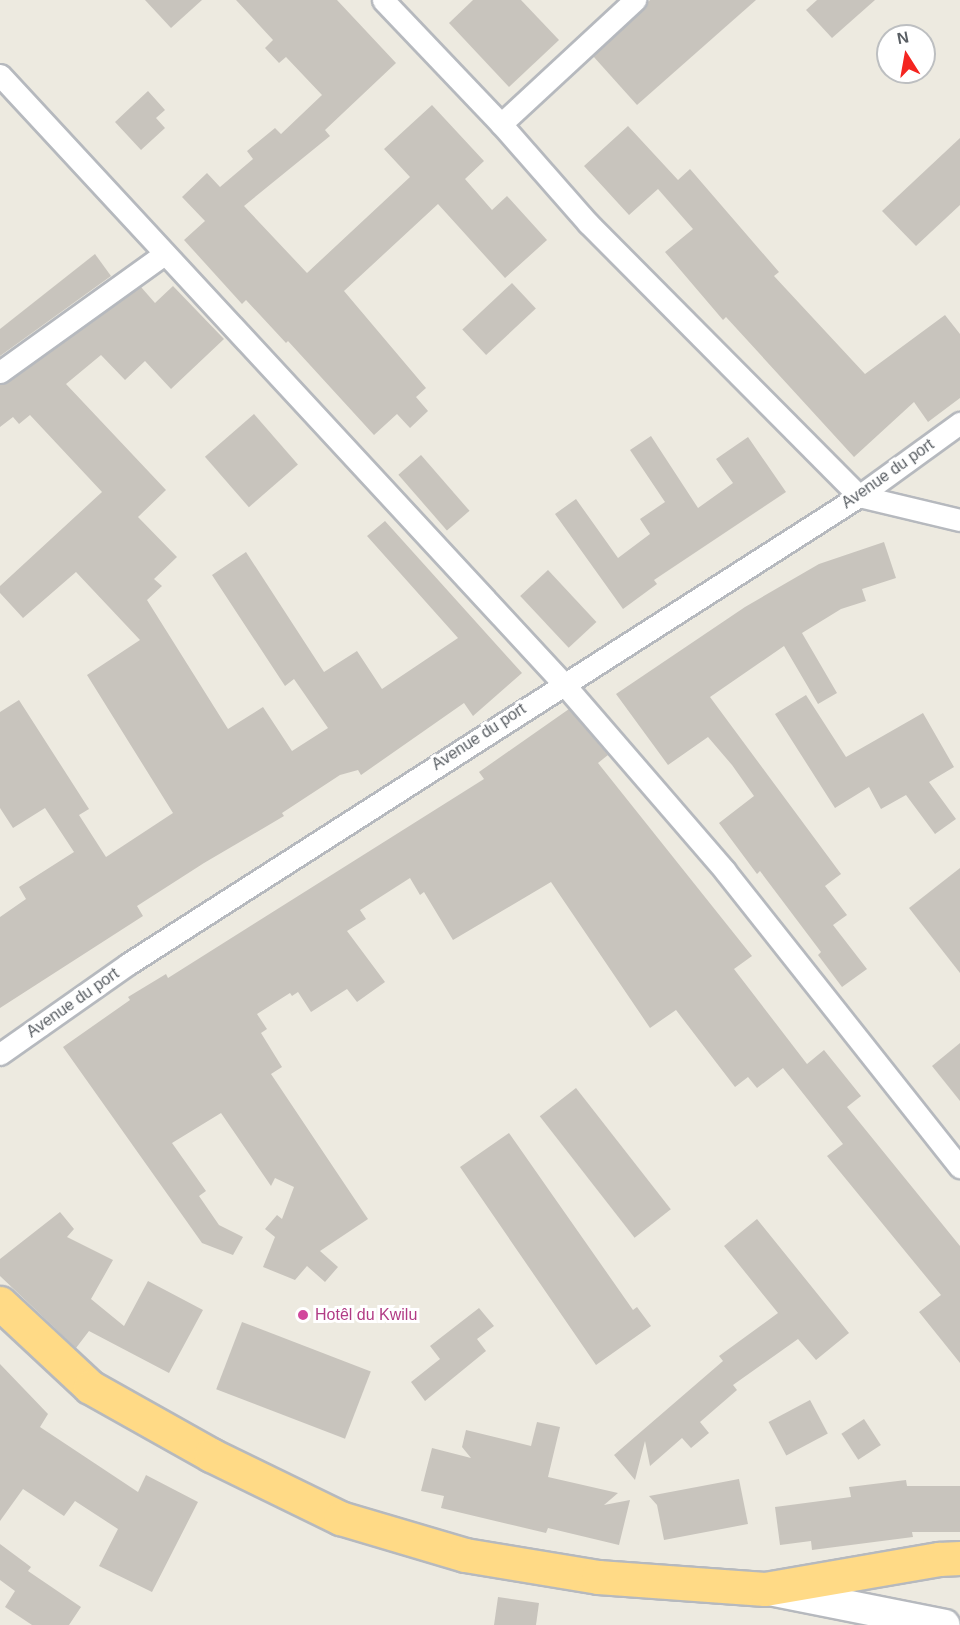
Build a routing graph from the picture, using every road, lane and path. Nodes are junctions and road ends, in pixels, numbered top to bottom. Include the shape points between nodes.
1 (382, 0) edge
2 (635, 0) edge
3 (0, 75) edge
4 (501, 124) junction
5 (163, 255) junction
6 (0, 372) edge
7 (960, 423) edge
8 (859, 496) junction
9 (960, 520) edge
10 (563, 683) junction
11 (0, 1053) edge
12 (960, 1167) edge
13 (0, 1303) edge
14 (960, 1558) edge
15 (765, 1589) junction
16 (945, 1625) edge

1 - 4 street
2 - 4 street
3 - 5 street
4 - 8 street via 588,223
5 - 6 street
5 - 10 street
7 - 8 street, Avenue du port
8 - 9 street
8 - 10 street, Avenue du port
10 - 11 street, Avenue du port via 128,964
10 - 12 street via 725,871
13 - 15 highway via 90,1387 211,1455 340,1518 465,1555 598,1577
14 - 15 highway via 939,1558
15 - 16 main road

